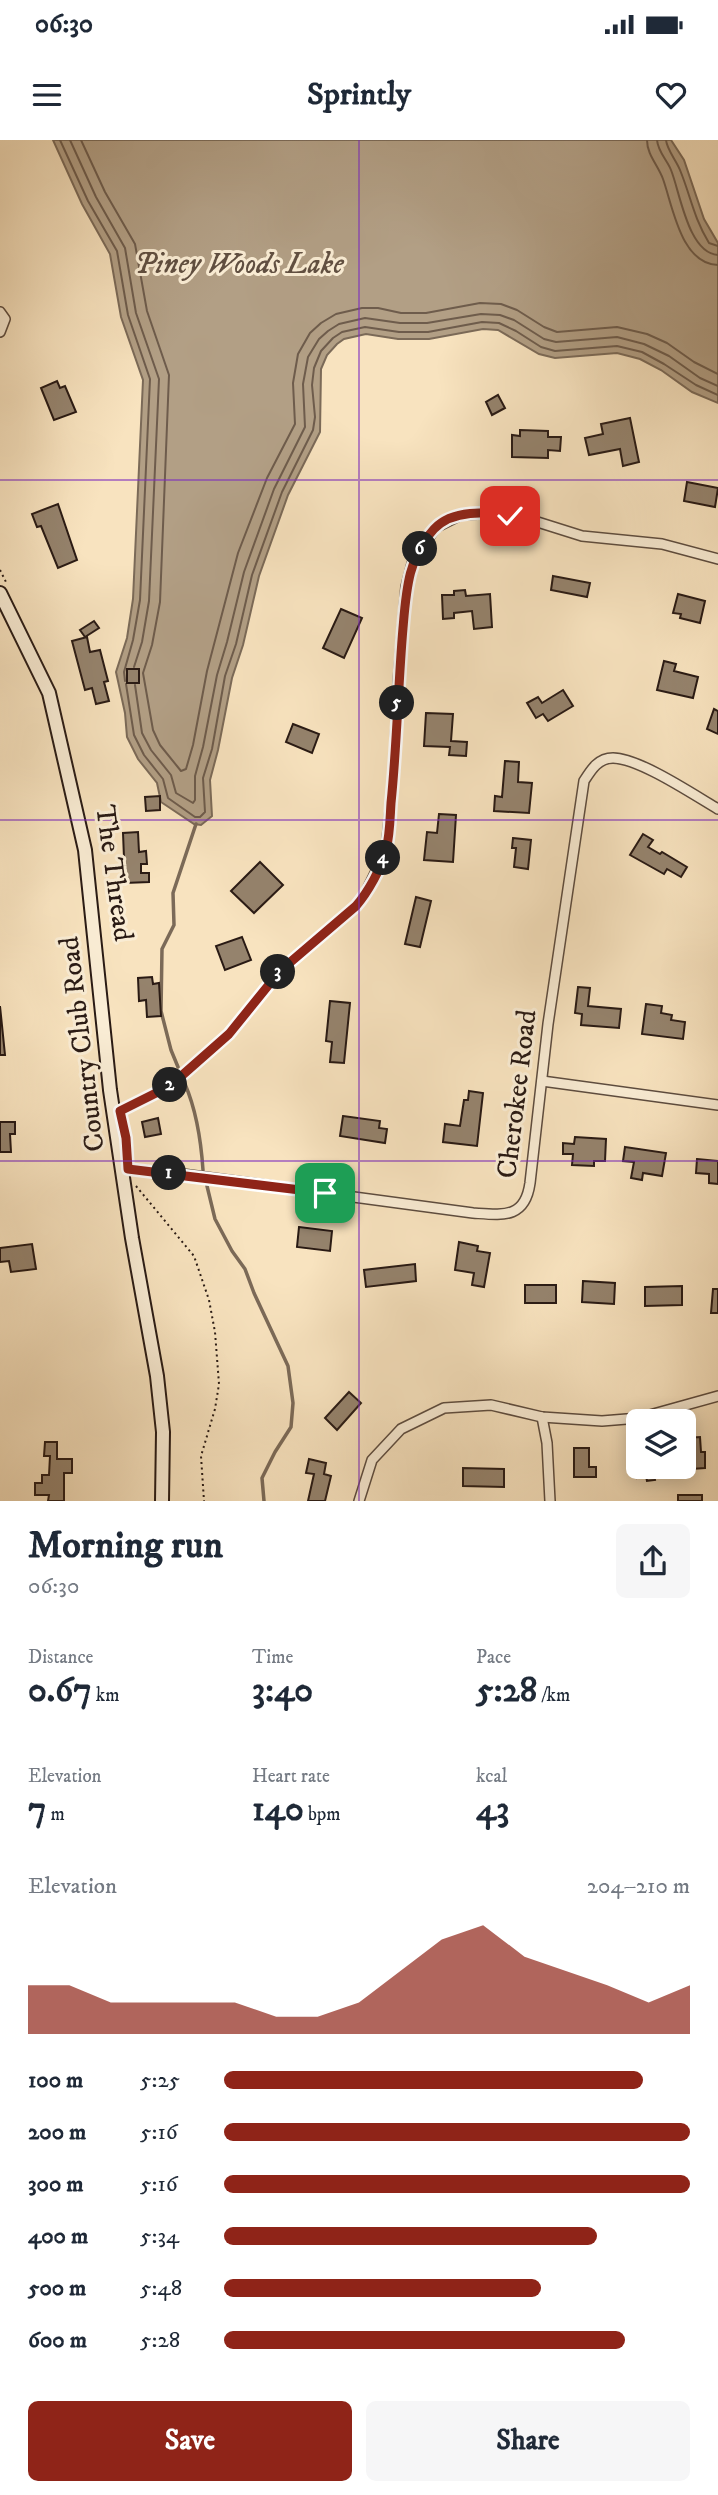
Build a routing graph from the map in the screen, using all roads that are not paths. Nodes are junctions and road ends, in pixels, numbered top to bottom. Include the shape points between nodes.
1 (0, 312) edge
2 (0, 332) edge
3 (718, 559) edge
4 (5, 591) edge
5 (718, 809) edge
6 (542, 1081) junction
7 (718, 1105) edge
8 (114, 1114) junction
9 (125, 1169) junction
10 (718, 1396) edge
11 (542, 1416) junction
12 (162, 1501) edge
13 (359, 1501) edge
14 (550, 1501) edge

1 - 2 street via 5,318
3 - 8 street via 662,544 582,536 494,513 461,515 435,528 412,564 406,587 386,851 364,896 280,971 223,1040 170,1086
4 - 8 street, Country Club Road via 48,693 85,850
5 - 6 street, Cherokee Road via 624,760 612,758 593,766 581,793
6 - 7 street
6 - 9 street, Cherokee Road via 528,1197 523,1206 503,1215
8 - 9 street, Country Club Road
9 - 12 street, Country Club Road via 132,1238 157,1377 163,1432
10 - 11 street via 639,1418 602,1421
11 - 13 street via 491,1405 444,1408 401,1429 379,1452
11 - 14 street

